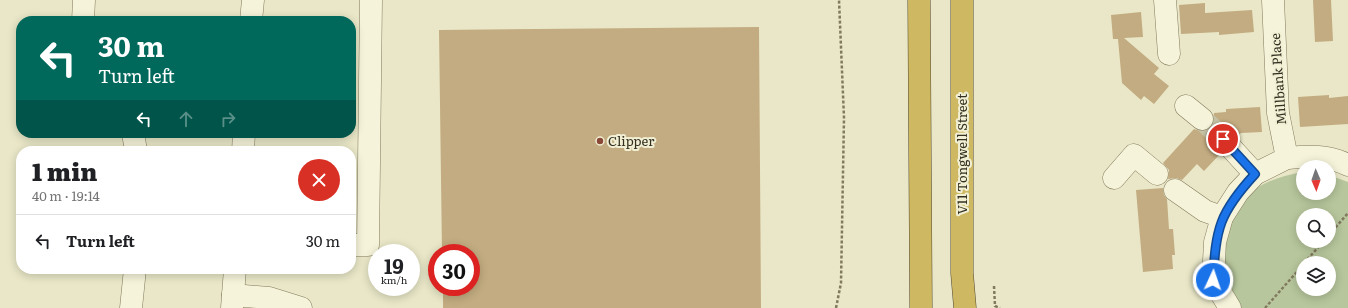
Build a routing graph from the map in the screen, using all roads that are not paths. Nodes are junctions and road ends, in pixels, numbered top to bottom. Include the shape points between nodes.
1 (84, 0) edge
2 (253, 0) edge
3 (371, 0) edge
4 (919, 0) edge
5 (962, 0) edge
6 (1165, 0) edge
7 (1273, 0) edge
8 (83, 16) edge
9 (251, 16) edge
10 (1169, 54) dead end
11 (1223, 139) tunnel mouth
12 (1287, 158) junction
13 (1348, 165) edge
14 (1157, 174) dead end
15 (1255, 174) junction
16 (1114, 178) dead end
17 (1175, 190) dead end
18 (1222, 217) junction
19 (356, 245) edge
20 (134, 274) edge
21 (235, 274) edge
22 (233, 302) edge
23 (131, 308) edge
24 (301, 308) edge
25 (921, 308) edge
26 (964, 308) edge
27 (1230, 308) edge

1 - 8 street
2 - 9 street
3 - 19 street via 368,245
4 - 25 highway
5 - 26 highway, V11 Tongwell Street
6 - 10 street
7 - 12 street, Millbank Place via 1278,113
11 - 15 street
12 - 13 street via 1311,155
12 - 15 street
14 - 16 street via 1134,155
15 - 18 street via 1238,192
17 - 18 street via 1205,211
18 - 27 street via 1215,242 1213,280
20 - 23 street
21 - 22 street
22 - 24 street via 268,298

